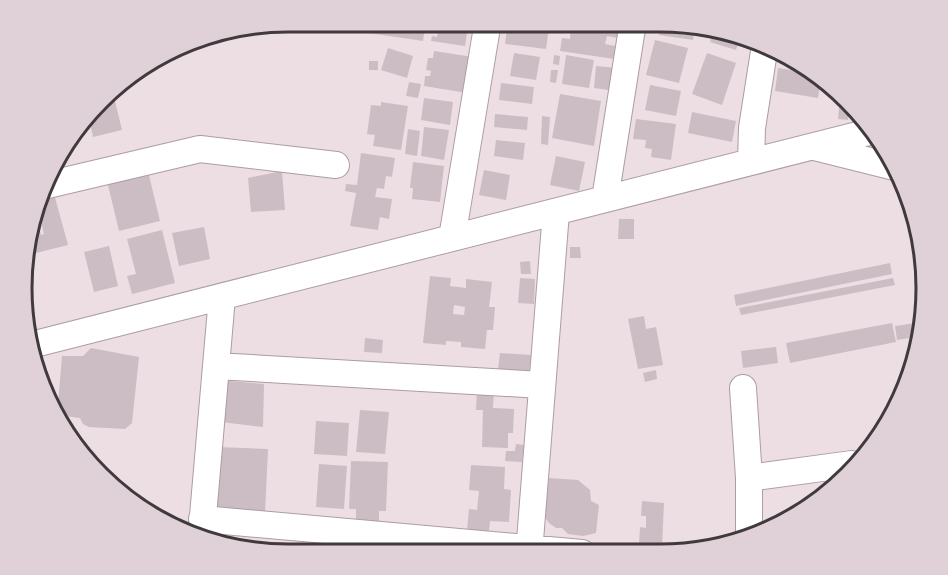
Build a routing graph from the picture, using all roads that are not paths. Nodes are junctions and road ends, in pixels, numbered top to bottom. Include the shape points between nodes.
1 (486, 32) edge
2 (631, 32) edge
3 (764, 53) edge
4 (865, 133) edge
5 (811, 147) junction
6 (751, 162) junction
7 (336, 165) dead end
8 (885, 165) edge
9 (54, 184) edge
10 (605, 199) junction
11 (556, 212) junction
12 (452, 238) junction
13 (222, 297) junction
14 (37, 343) edge
15 (216, 366) junction
16 (542, 385) junction
17 (743, 388) dead end
18 (845, 465) edge
19 (749, 478) junction
20 (749, 528) edge
21 (201, 529) edge
22 (203, 529) edge
23 (425, 544) edge
24 (530, 544) edge

1 - 12 street
2 - 10 street
3 - 6 street
4 - 5 street
5 - 6 street
5 - 8 street
6 - 10 street
7 - 9 street via 200,149
10 - 11 street
11 - 12 street
11 - 16 street
12 - 13 street
13 - 14 street
13 - 15 street
15 - 16 street
15 - 21 street
16 - 24 street
17 - 19 street
18 - 19 street
19 - 20 street
22 - 23 street

